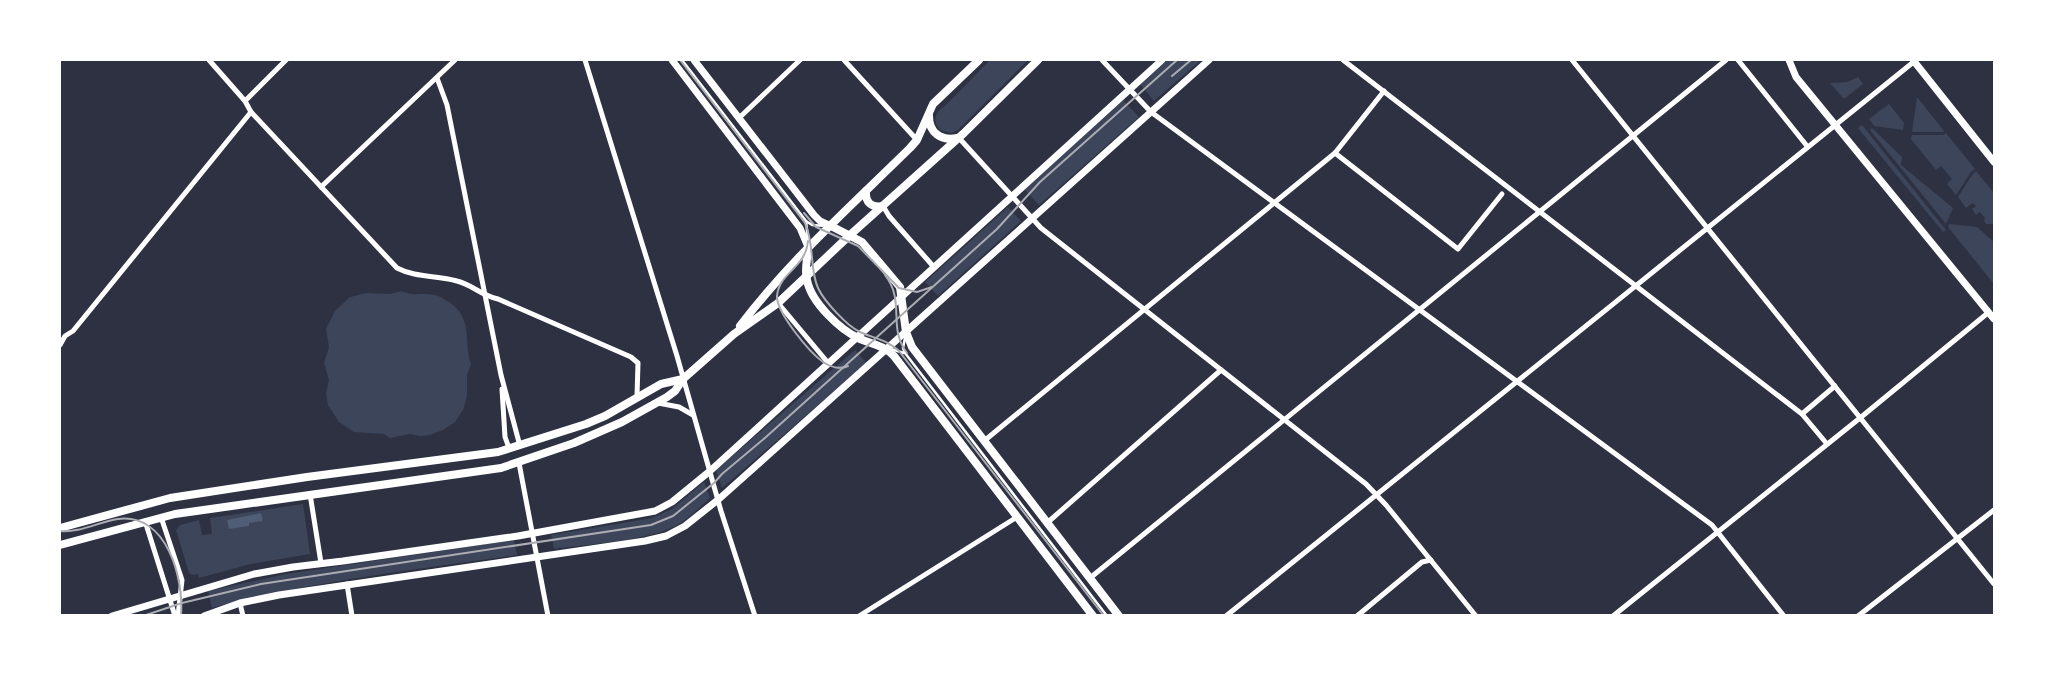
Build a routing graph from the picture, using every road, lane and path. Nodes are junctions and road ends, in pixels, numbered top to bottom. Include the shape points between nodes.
1 (209, 60) edge
2 (286, 60) edge
3 (455, 60) edge
4 (584, 60) edge
5 (672, 60) edge
6 (682, 60) edge
7 (694, 60) edge
8 (800, 60) edge
9 (844, 60) edge
10 (979, 60) edge
11 (1038, 60) edge
12 (1102, 60) edge
13 (1161, 60) edge
14 (1209, 60) edge
15 (1343, 60) edge
16 (1572, 60) edge
17 (1726, 60) edge
18 (1738, 60) edge
19 (1789, 60) edge
20 (1914, 60) edge
21 (437, 78) junction
22 (1129, 89) junction
23 (1384, 91) junction
24 (245, 101) junction
25 (251, 112) junction
26 (1151, 112) junction
27 (929, 113) junction
28 (739, 118) junction
29 (1835, 124) junction
30 (1634, 136) junction
31 (959, 138) junction
32 (917, 140) junction
33 (1807, 146) junction
34 (1335, 153) junction
35 (1994, 162) edge
36 (321, 187) junction
37 (867, 191) junction
38 (1502, 194) dead end
39 (1012, 195) junction
40 (1275, 203) junction
41 (883, 206) junction
42 (1540, 211) junction
43 (1032, 218) junction
44 (806, 221) junction
45 (831, 226) junction
46 (1707, 228) junction
47 (850, 235) junction
48 (808, 247) junction
49 (933, 266) junction
50 (806, 276) junction
51 (1635, 285) junction
52 (902, 295) junction
53 (484, 296) junction
54 (757, 303) junction
55 (778, 303) junction
56 (1419, 309) junction
57 (1144, 311) junction
58 (1992, 315) edge
59 (906, 332) junction
60 (63, 333) edge
61 (734, 334) junction
62 (857, 338) junction
63 (60, 345) edge
64 (887, 349) junction
65 (905, 353) junction
66 (829, 364) junction
67 (1221, 370) junction
68 (501, 375) junction
69 (683, 379) junction
70 (1517, 381) junction
71 (1835, 386) junction
72 (637, 397) junction
73 (658, 403) junction
74 (1802, 414) junction
75 (693, 415) junction
76 (1860, 418) junction
77 (1284, 420) junction
78 (984, 441) junction
79 (1827, 444) junction
80 (520, 446) junction
81 (509, 449) junction
82 (519, 463) junction
83 (710, 471) junction
84 (307, 477) junction
85 (310, 494) junction
86 (1377, 495) junction
87 (719, 499) junction
88 (156, 501) junction
89 (140, 506) junction
90 (1994, 510) edge
91 (161, 517) junction
92 (1017, 517) junction
93 (145, 521) junction
94 (1047, 523) junction
95 (60, 528) edge
96 (1718, 531) junction
97 (531, 533) junction
98 (1958, 538) junction
99 (60, 545) edge
100 (536, 557) junction
101 (1431, 560) junction
102 (321, 563) junction
103 (1090, 578) junction
104 (347, 584) junction
105 (1994, 584) edge
106 (181, 594) junction
107 (169, 598) junction
108 (240, 603) junction
109 (112, 615) edge
110 (177, 615) edge
111 (204, 615) edge
112 (243, 615) edge
113 (352, 615) edge
114 (548, 615) edge
115 (755, 615) edge
116 (859, 615) edge
117 (1093, 615) edge
118 (1107, 615) edge
119 (1119, 615) edge
120 (1226, 615) edge
121 (1357, 615) edge
122 (1476, 615) edge
123 (1613, 615) edge
124 (1784, 615) edge
125 (1858, 615) edge

1 - 24 street
2 - 24 street
3 - 21 street
4 - 69 street
5 - 48 street via 800,228
6 - 44 lane
7 - 28 street
8 - 28 street
9 - 32 street
10 - 27 main road
11 - 31 main road
12 - 22 street
13 - 22 street
14 - 26 street
15 - 23 street
16 - 30 street
17 - 30 street
18 - 33 street
19 - 29 street via 1796,77
20 - 29 street
20 - 35 street
21 - 36 street
21 - 53 street via 447,105
22 - 26 street
22 - 39 street
23 - 34 street
23 - 42 street
24 - 25 street
25 - 36 street
25 - 60 street via 73,331
26 - 40 street
26 - 43 street
27 - 31 main road via 930,126 938,136
27 - 32 main road
28 - 45 street via 814,215
29 - 33 street
29 - 58 street
30 - 42 street
30 - 46 street
31 - 39 street
31 - 41 main road
32 - 37 main road
33 - 46 street
34 - 38 street via 1458,249
34 - 40 street
36 - 53 street via 397,268 456,280
37 - 41 main road via 870,204
37 - 45 main road
39 - 43 street
39 - 49 street
40 - 56 street
40 - 57 street
41 - 47 main road
41 - 49 street
42 - 51 street
42 - 56 street
43 - 57 street
43 - 59 street
44 - 45 lane
44 - 48 lane
45 - 47 main road
45 - 48 main road
46 - 51 street
46 - 71 street
47 - 50 main road
47 - 52 main road via 892,275
48 - 50 main road
48 - 54 main road
49 - 52 street
50 - 55 main road
50 - 62 main road via 819,303 842,329
51 - 70 street
51 - 74 street
52 - 59 main road
52 - 62 street
53 - 68 street
53 - 72 street via 631,357 638,363
54 - 55 main road
54 - 61 main road
55 - 61 main road
55 - 66 street
56 - 70 street
56 - 77 street
57 - 67 street
57 - 78 street
58 - 76 street
59 - 64 street
59 - 65 lane
59 - 78 main road via 912,347
60 - 63 street
61 - 69 main road
62 - 64 main road
62 - 66 street
64 - 65 lane
64 - 87 street
64 - 92 main road
65 - 118 lane
66 - 83 street
67 - 77 street
67 - 94 street
68 - 80 street
68 - 81 street
69 - 72 main road
69 - 73 main road
69 - 75 street
70 - 86 street
70 - 96 street
71 - 74 street
71 - 76 street
72 - 80 main road via 596,420
73 - 75 street
73 - 82 main road
74 - 79 street
75 - 83 street
76 - 79 street
76 - 98 street
77 - 86 street
77 - 103 street
78 - 94 main road
79 - 96 street
80 - 81 main road
80 - 82 main road
81 - 82 main road
81 - 84 main road
82 - 85 main road
82 - 97 street
83 - 87 street
83 - 97 street via 655,512
84 - 85 main road
84 - 88 main road
85 - 91 main road
85 - 102 street
86 - 101 street
86 - 120 street
87 - 100 street via 666,536
87 - 115 street
88 - 89 main road
88 - 91 main road
89 - 93 main road
89 - 95 main road
90 - 98 street
91 - 93 main road
91 - 106 street via 182,580
92 - 116 street
92 - 117 main road
93 - 99 main road
93 - 107 street
94 - 103 main road
96 - 123 street
96 - 124 street
97 - 100 street
97 - 102 street
98 - 105 street
98 - 125 street
100 - 104 street
100 - 114 street
101 - 121 street via 1422,562
101 - 122 street
102 - 106 street via 254,574
103 - 119 main road
104 - 108 street
104 - 113 street
106 - 107 street
106 - 110 street
107 - 109 street
107 - 110 street
108 - 111 street
108 - 112 street

